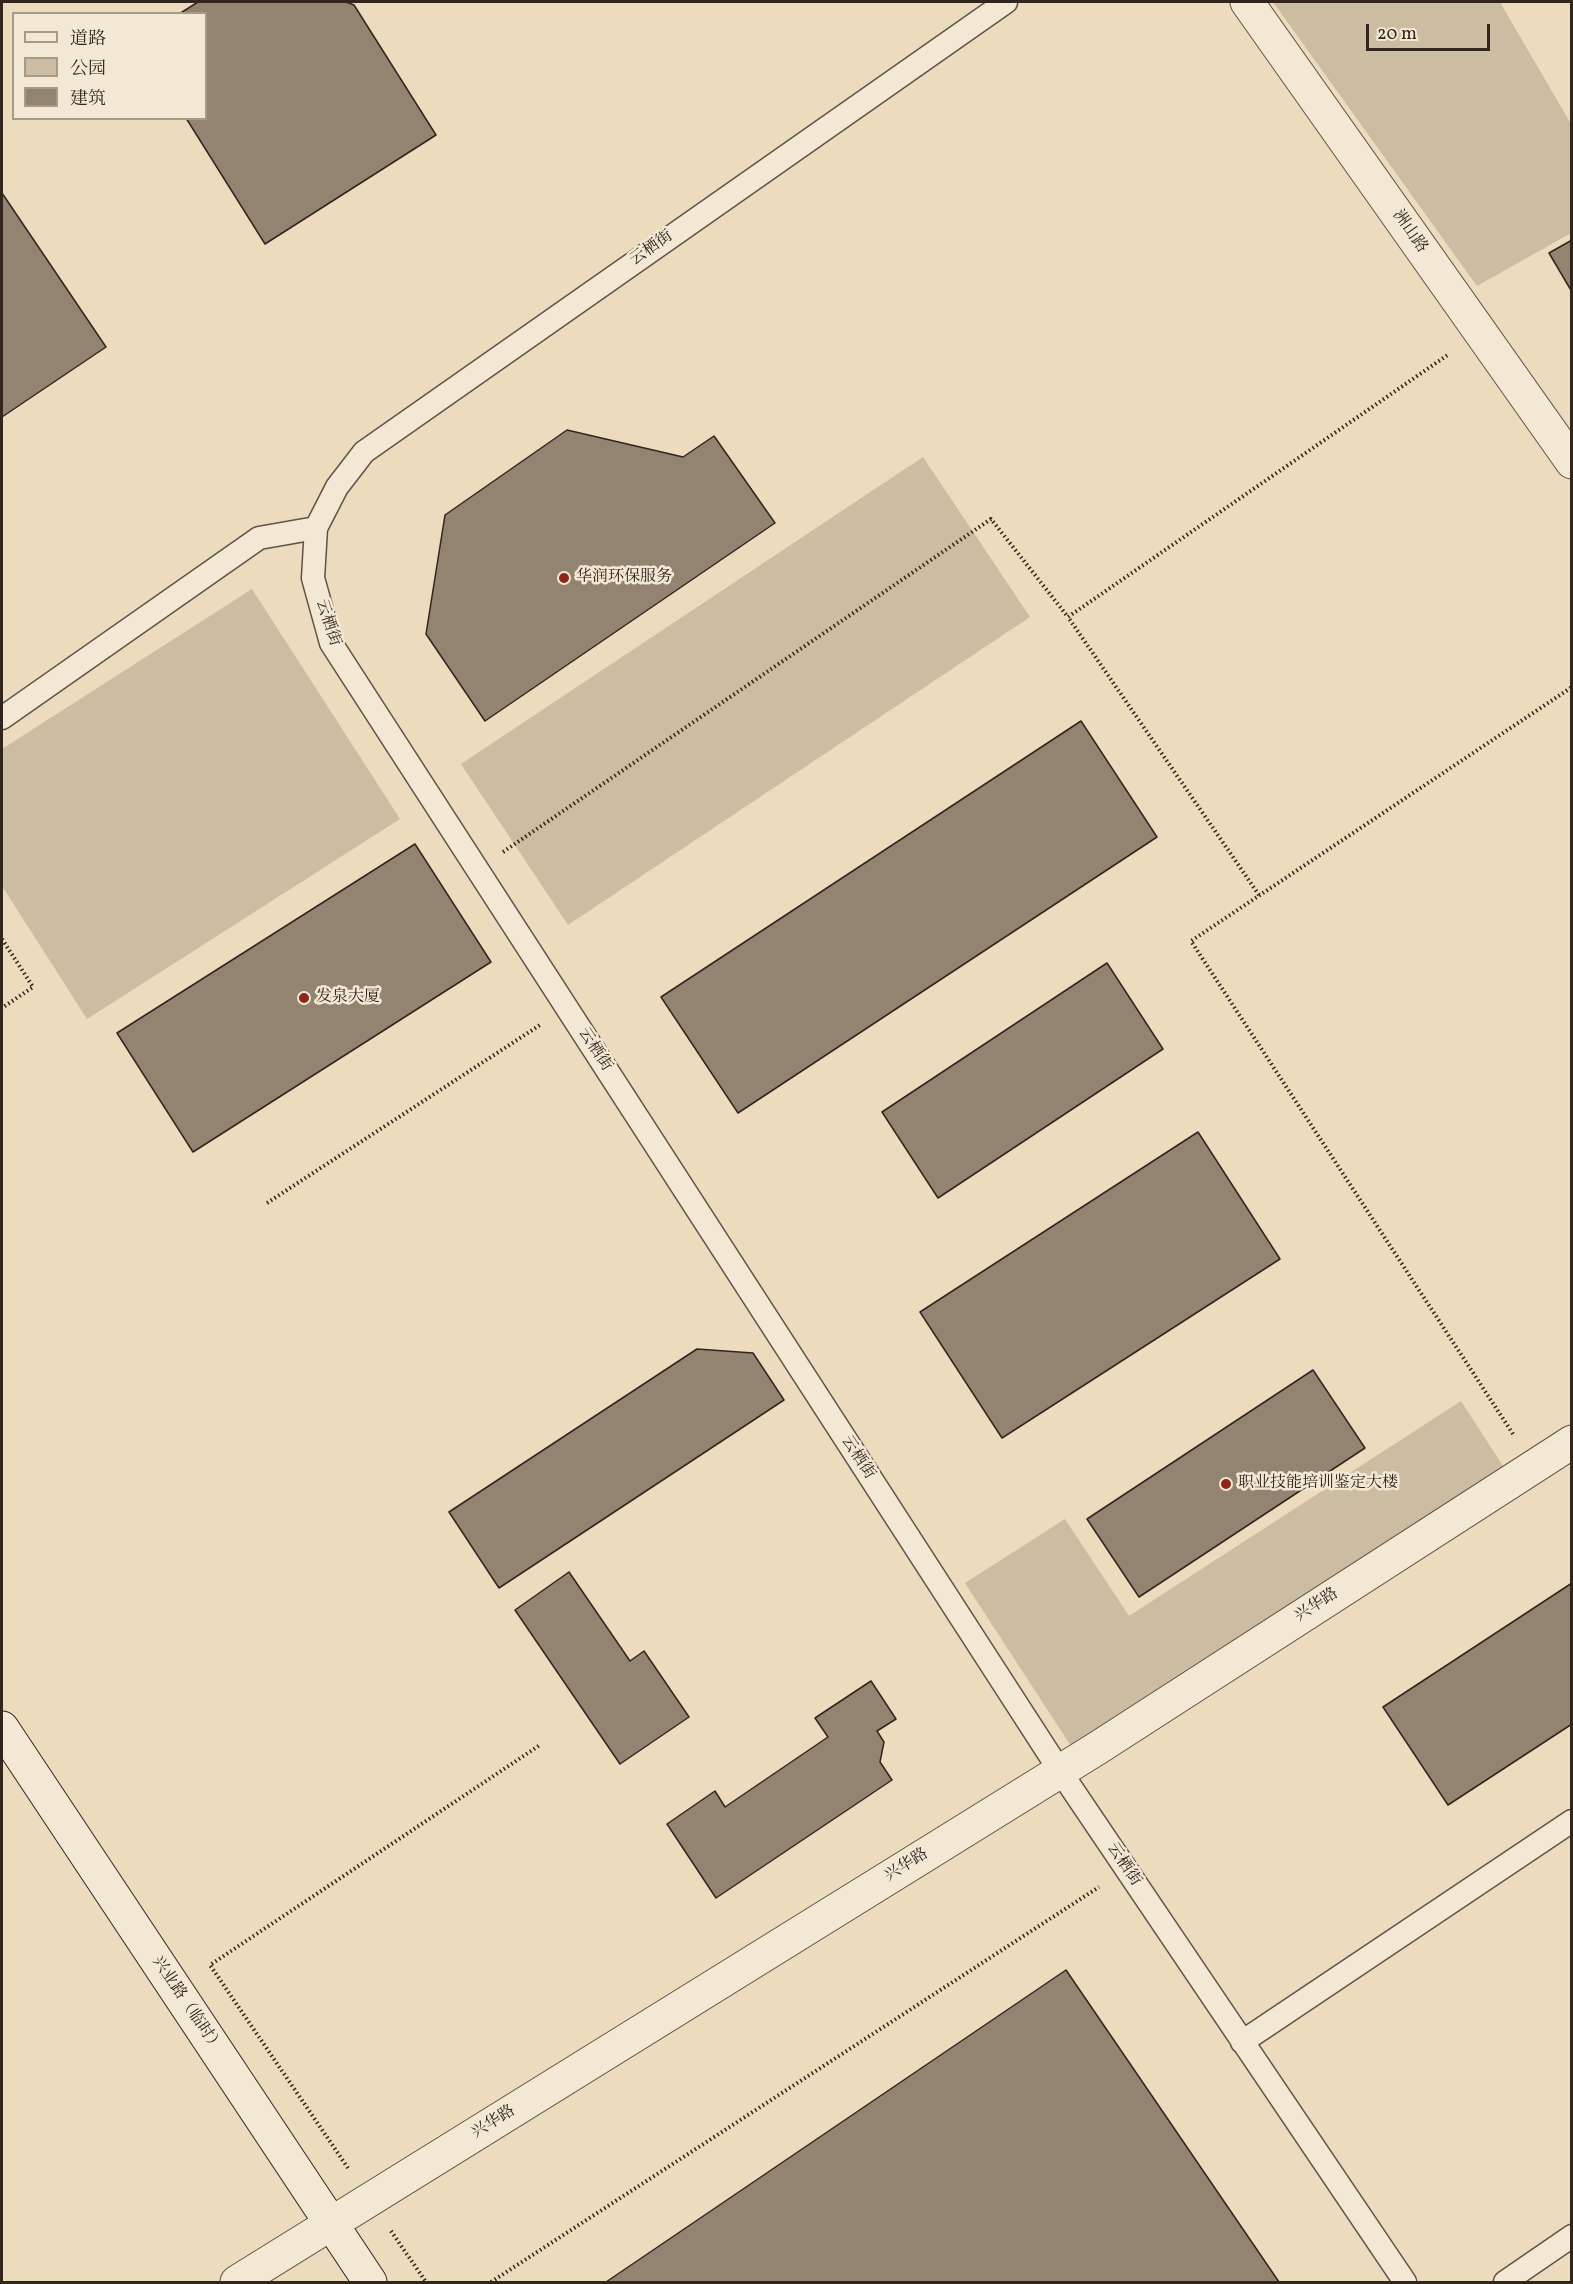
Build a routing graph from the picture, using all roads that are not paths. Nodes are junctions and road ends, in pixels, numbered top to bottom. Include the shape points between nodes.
1 (1006, 2) edge
2 (1247, 2) edge
3 (1572, 462) edge
4 (316, 528) junction
5 (2, 718) edge
6 (1572, 1442) edge
7 (2, 1728) edge
8 (1060, 1771) junction
9 (1572, 1821) edge
10 (1242, 2042) junction
11 (331, 2224) junction
12 (1572, 2236) edge
13 (237, 2283) edge
14 (370, 2283) edge
15 (1405, 2283) edge
16 (1505, 2283) edge

1 - 4 lane, 云栖街 via 364,452 337,487
2 - 3 street, 洲山路
4 - 5 lane via 260,538
4 - 8 lane, 云栖街 via 313,578 331,643
6 - 8 street, 兴华路
7 - 11 street, 兴业路（临时）
8 - 10 lane, 云栖街
8 - 11 street, 兴华路
9 - 10 lane
10 - 15 lane, 云栖街
11 - 13 street, 兴华路
11 - 14 street, 兴业路（临时）
12 - 16 lane

